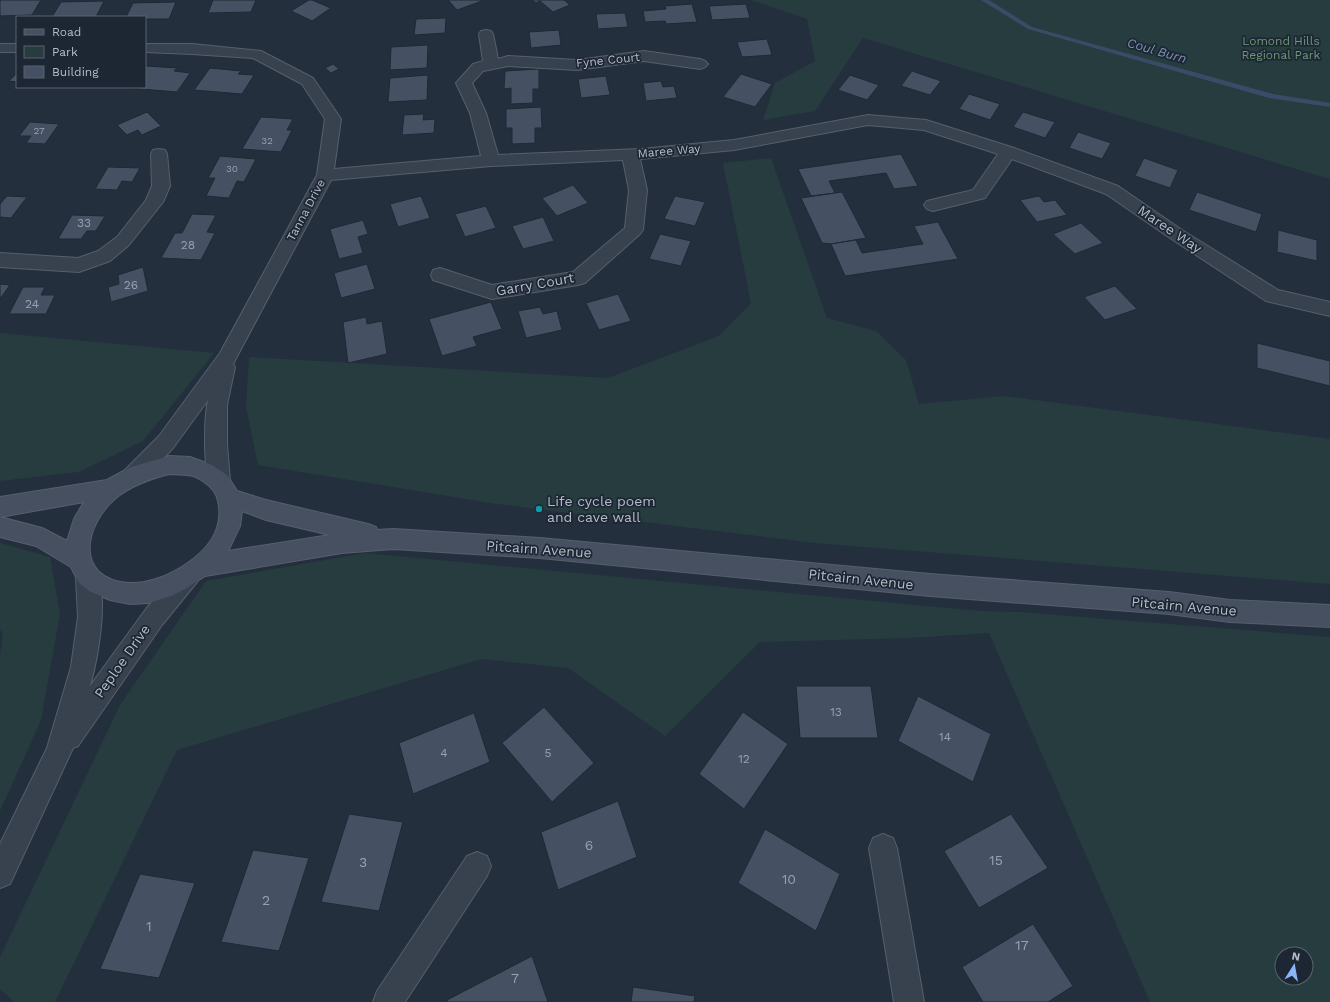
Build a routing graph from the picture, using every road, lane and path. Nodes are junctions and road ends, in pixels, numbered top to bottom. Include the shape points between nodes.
1 (486, 34) dead end
2 (0, 48) edge
3 (16, 48) edge
4 (146, 48) edge
5 (491, 64) junction
6 (700, 64) dead end
7 (1008, 152) junction
8 (160, 154) dead end
9 (630, 154) junction
10 (492, 161) junction
11 (324, 175) junction
12 (933, 205) dead end
13 (0, 260) edge
14 (440, 275) dead end
15 (1330, 309) edge
16 (227, 358) junction
17 (122, 483) junction
18 (224, 489) junction
19 (0, 506) edge
20 (0, 527) edge
21 (393, 539) junction
22 (84, 569) junction
23 (196, 571) junction
24 (1330, 616) edge
25 (59, 751) junction
26 (883, 848) dead end
27 (477, 866) dead end
28 (0, 874) edge
29 (388, 1002) edge
30 (909, 1002) edge

1 - 5 street
2 - 3 street
4 - 11 street, Tanna Drive via 256,54 308,81 333,119
5 - 6 street, Fyne Court via 508,61 577,65 644,56
5 - 10 street, Fyne Court via 478,67 464,83 478,113
7 - 9 street, Maree Way via 926,125 868,120 734,144
7 - 12 street via 979,194
7 - 15 street, Maree Way via 1112,190 1273,296
8 - 13 street via 161,186 154,202 123,241 104,256 79,265
9 - 10 street, Maree Way
9 - 14 street, Garry Court via 638,190 634,230 578,278 492,292
10 - 11 street, Maree Way
11 - 16 street, Tanna Drive
16 - 17 street, Tanna Drive via 166,442
16 - 18 street, Tanna Drive via 217,405 216,444
17 - 18 street, Pitcairn Avenue via 144,471 169,465 192,466 212,474
17 - 19 street, Pitcairn Avenue
17 - 22 street, Pitcairn Avenue via 100,499 85,520 78,540
18 - 21 street, Pitcairn Avenue via 288,516
18 - 23 street, Pitcairn Avenue via 231,506 229,526 219,547
20 - 22 street, Pitcairn Avenue via 42,538
21 - 23 street, Pitcairn Avenue via 342,543
21 - 24 street, Pitcairn Avenue via 540,548 1230,611
22 - 23 street, Pitcairn Avenue via 105,589 128,594 153,591 179,582
22 - 25 street, Peploe Drive via 90,617 83,667
23 - 25 street, Peploe Drive via 154,617
25 - 28 street, Peploe Drive
26 - 30 street
27 - 29 street

